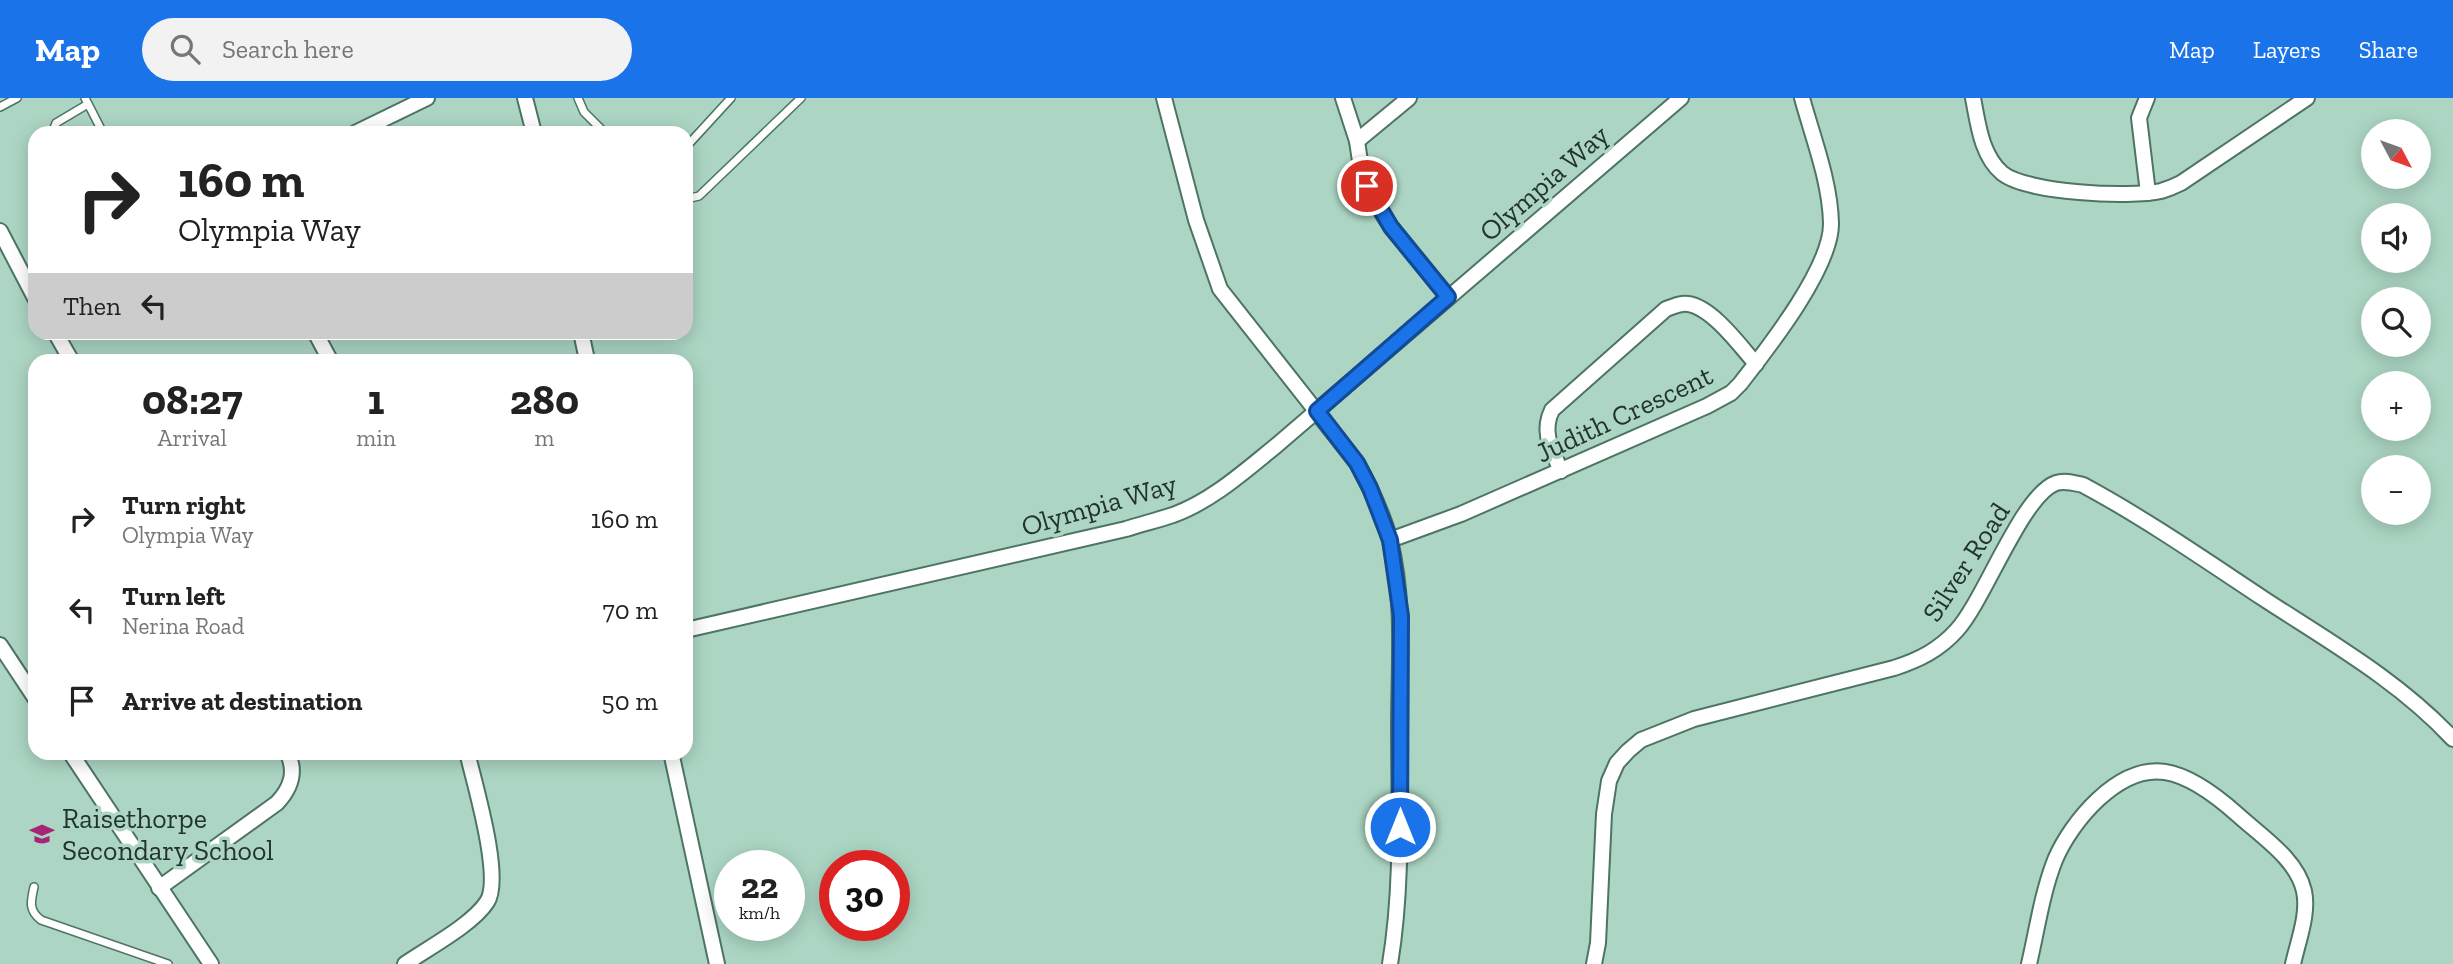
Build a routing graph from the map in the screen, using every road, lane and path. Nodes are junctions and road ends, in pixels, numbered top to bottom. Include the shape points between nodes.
1 (17, 98) edge
2 (427, 98) edge
3 (525, 98) edge
4 (578, 98) edge
5 (731, 98) edge
6 (801, 98) edge
7 (1164, 98) edge
8 (1343, 98) edge
9 (1409, 98) edge
10 (1681, 98) edge
11 (1802, 98) edge
12 (1973, 98) edge
13 (2147, 98) edge
14 (2307, 98) edge
15 (86, 101) edge
16 (0, 107) edge
17 (56, 126) edge
18 (99, 126) edge
19 (369, 126) edge
20 (532, 126) edge
21 (598, 126) edge
22 (693, 139) edge
23 (1357, 141) junction
24 (2148, 192) junction
25 (693, 197) edge
26 (0, 230) edge
27 (28, 284) edge
28 (1448, 297) junction
29 (1756, 364) junction
30 (1317, 411) junction
31 (1561, 471) junction
32 (1390, 540) junction
33 (693, 628) edge
34 (0, 645) edge
35 (28, 687) edge
36 (2453, 739) edge
37 (75, 760) edge
38 (291, 760) edge
39 (469, 760) edge
40 (673, 760) edge
41 (34, 887) dead end
42 (159, 888) junction
43 (168, 964) edge
44 (211, 964) edge
45 (405, 964) edge
46 (717, 964) edge
47 (1390, 964) edge
48 (1594, 964) edge
49 (2029, 964) edge
50 (2293, 964) edge

1 - 16 lane
2 - 19 street
3 - 20 street
4 - 21 lane
5 - 22 lane
6 - 25 lane
7 - 30 street via 1196,220 1220,289
8 - 23 street
9 - 23 street
10 - 28 street, Olympia Way
11 - 29 street, Judith Crescent via 1826,186 1831,225 1826,256
12 - 24 street via 1983,144 1992,162 2012,179 2040,188
13 - 24 street via 2138,118
14 - 24 street via 2181,183
15 - 17 lane
15 - 18 lane
23 - 28 street via 1361,167 1376,203
26 - 27 street
28 - 30 street, Olympia Way
29 - 31 street, Judith Crescent via 1731,393
29 - 31 street via 1722,325 1698,307 1679,304 1666,309 1552,410 1546,430
30 - 32 street via 1357,463
30 - 33 street, Olympia Way via 1241,475 1175,514
31 - 32 street, Judith Crescent
32 - 47 street via 1401,616 1398,888
34 - 35 street
36 - 48 street, Silver Road via 2431,715 2372,669 2168,537 2083,485 2056,483 2030,506 1974,607 1936,651 1894,668 1694,719 1642,740 1628,751 1609,781
37 - 42 street
38 - 42 street via 292,778 277,803
39 - 45 street via 491,857 491,895 477,914
40 - 46 street
41 - 43 lane via 30,906 41,920
42 - 44 street
49 - 50 street via 2055,860 2067,836 2102,797 2126,779 2162,772 2194,784 2234,812 2300,878 2305,913

